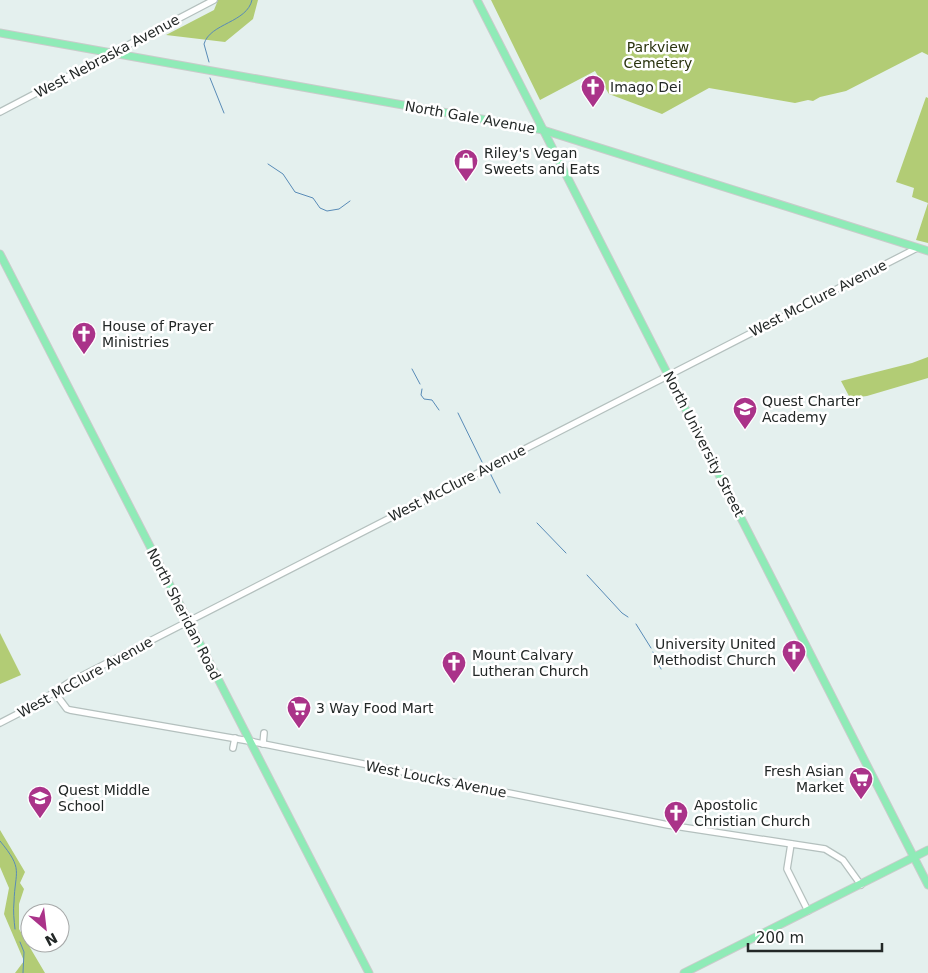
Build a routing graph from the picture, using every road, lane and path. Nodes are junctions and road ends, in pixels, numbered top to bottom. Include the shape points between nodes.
1 (214, 0) edge
2 (478, 1) edge
3 (0, 33) edge
4 (111, 53) junction
5 (0, 112) edge
6 (543, 130) junction
7 (917, 248) junction
8 (928, 251) edge
9 (0, 254) edge
10 (668, 374) junction
11 (187, 622) junction
12 (55, 692) junction
13 (0, 723) edge
14 (264, 733) dead end
15 (235, 738) junction
16 (249, 741) junction
17 (263, 744) junction
18 (233, 748) dead end
19 (791, 844) junction
20 (928, 850) edge
21 (914, 858) junction
22 (861, 884) junction
23 (928, 884) edge
24 (808, 911) junction
25 (368, 973) edge
26 (684, 973) edge

1 - 4 street, West Nebraska Avenue
2 - 6 main road, North University Street
3 - 4 main road, North Gale Avenue
4 - 5 street, West Nebraska Avenue
4 - 6 main road, North Gale Avenue
6 - 7 main road, North Gale Avenue
6 - 10 main road, North University Street
7 - 8 main road, North Gale Avenue
7 - 10 street, West McClure Avenue
9 - 11 main road, North Sheridan Road
10 - 11 street, West McClure Avenue
10 - 21 main road, North University Street
11 - 12 street, West McClure Avenue
11 - 16 main road, North Sheridan Road
12 - 13 street, West McClure Avenue
12 - 15 street, West Loucks Avenue via 70,710
14 - 17 street
15 - 16 street, West Loucks Avenue
15 - 18 street
16 - 17 street, West Loucks Avenue
16 - 25 main road, North Sheridan Road
17 - 19 street, West Loucks Avenue via 668,825
19 - 22 street, West Loucks Avenue via 825,849 843,860
19 - 24 street via 787,869
20 - 21 main road
21 - 22 main road
21 - 23 main road, North University Street
22 - 24 main road
24 - 26 main road

